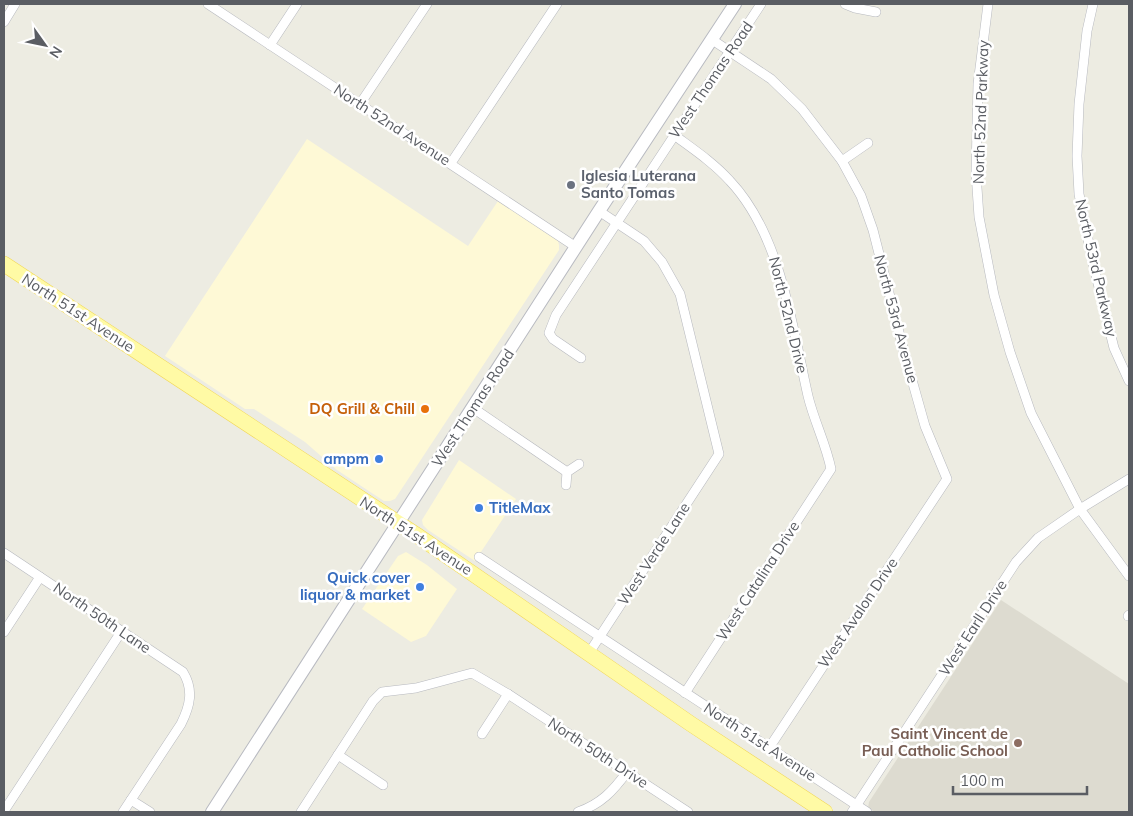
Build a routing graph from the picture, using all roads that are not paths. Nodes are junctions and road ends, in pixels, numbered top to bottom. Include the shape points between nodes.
1 (16, 4) edge
2 (208, 4) edge
3 (297, 4) edge
4 (427, 4) edge
5 (557, 4) edge
6 (735, 4) edge
7 (761, 4) edge
8 (845, 4) edge
9 (988, 4) edge
10 (1093, 4) edge
11 (876, 12) dead end
12 (4, 22) edge
13 (712, 39) junction
14 (270, 45) junction
15 (730, 51) junction
16 (360, 104) junction
17 (674, 135) junction
18 (868, 143) dead end
19 (842, 160) junction
20 (451, 163) junction
21 (599, 211) junction
22 (617, 222) junction
23 (576, 247) junction
24 (4, 264) edge
25 (581, 358) dead end
26 (1129, 381) edge
27 (473, 408) junction
28 (579, 464) dead end
29 (831, 469) joint
30 (567, 472) junction
31 (947, 479) joint
32 (1129, 479) edge
33 (566, 485) dead end
34 (1080, 509) junction
35 (398, 524) junction
36 (4, 553) edge
37 (479, 557) dead end
38 (1129, 576) edge
39 (40, 577) junction
40 (4, 632) edge
41 (121, 632) junction
42 (599, 636) junction
43 (589, 653) junction
44 (685, 693) junction
45 (508, 694) junction
46 (482, 734) dead end
47 (769, 748) junction
48 (338, 754) junction
49 (628, 772) junction
50 (383, 784) dead end
51 (131, 800) junction
52 (854, 809) edge
53 (4, 810) edge
54 (123, 812) edge
55 (150, 812) edge
56 (212, 812) edge
57 (301, 812) edge
58 (578, 812) edge
59 (688, 812) edge
60 (826, 812) edge
61 (867, 812) edge

1 - 12 street
2 - 14 street, North 52nd Avenue
3 - 14 street
4 - 16 street
5 - 20 street
6 - 13 main road, West Thomas Road
7 - 15 street, West Thomas Road
8 - 11 street
9 - 34 street, North 52nd Parkway via 978,84 976,173 979,217 994,295 1022,387 1031,413
10 - 26 street, North 53rd Parkway via 1079,104 1077,156 1080,194 1114,348
13 - 15 street, North 53rd Avenue
13 - 21 main road, West Thomas Road
14 - 16 street, North 52nd Avenue
15 - 17 street, West Thomas Road
15 - 19 street, North 53rd Avenue via 770,79 802,109
16 - 20 street, North 52nd Avenue
17 - 22 street, West Thomas Road
17 - 29 street, North 52nd Drive via 731,182 759,223 778,267 809,399
18 - 19 street
19 - 31 street, North 53rd Avenue via 861,196 873,230 925,426
20 - 23 street, North 52nd Avenue
21 - 22 street
21 - 23 main road, West Thomas Road
22 - 25 street, West Thomas Road via 556,315 549,333
22 - 42 street, West Verde Lane via 644,241 662,262 680,294 719,454
23 - 27 main road, West Thomas Road
24 - 35 main road, North 51st Avenue
27 - 30 street
27 - 35 main road, West Thomas Road
28 - 30 street
29 - 44 street, West Catalina Drive
30 - 33 street
31 - 47 street, West Avalon Drive
32 - 34 street, West Earll Drive
34 - 38 street, North 52nd Parkway
34 - 52 street, West Earll Drive via 1038,538 1016,562
35 - 43 main road, North 51st Avenue
35 - 56 main road, West Thomas Road
36 - 39 street, North 50th Lane
37 - 42 street, North 51st Avenue
39 - 40 street
39 - 41 street, North 50th Lane
41 - 51 street, North 50th Lane via 182,672 190,691 181,724
41 - 53 street
42 - 43 street, West Verde Lane
42 - 44 street, North 51st Avenue
43 - 60 main road, North 51st Avenue
44 - 47 street, North 51st Avenue
45 - 46 street
45 - 48 street, North 50th Drive via 472,673 416,688 382,692 373,700
45 - 49 street, North 50th Drive
47 - 52 street, North 51st Avenue
48 - 50 street
48 - 57 street
49 - 58 street via 606,798
49 - 59 street, North 50th Drive
51 - 54 street
51 - 55 street
52 - 61 street, North 51st Avenue

